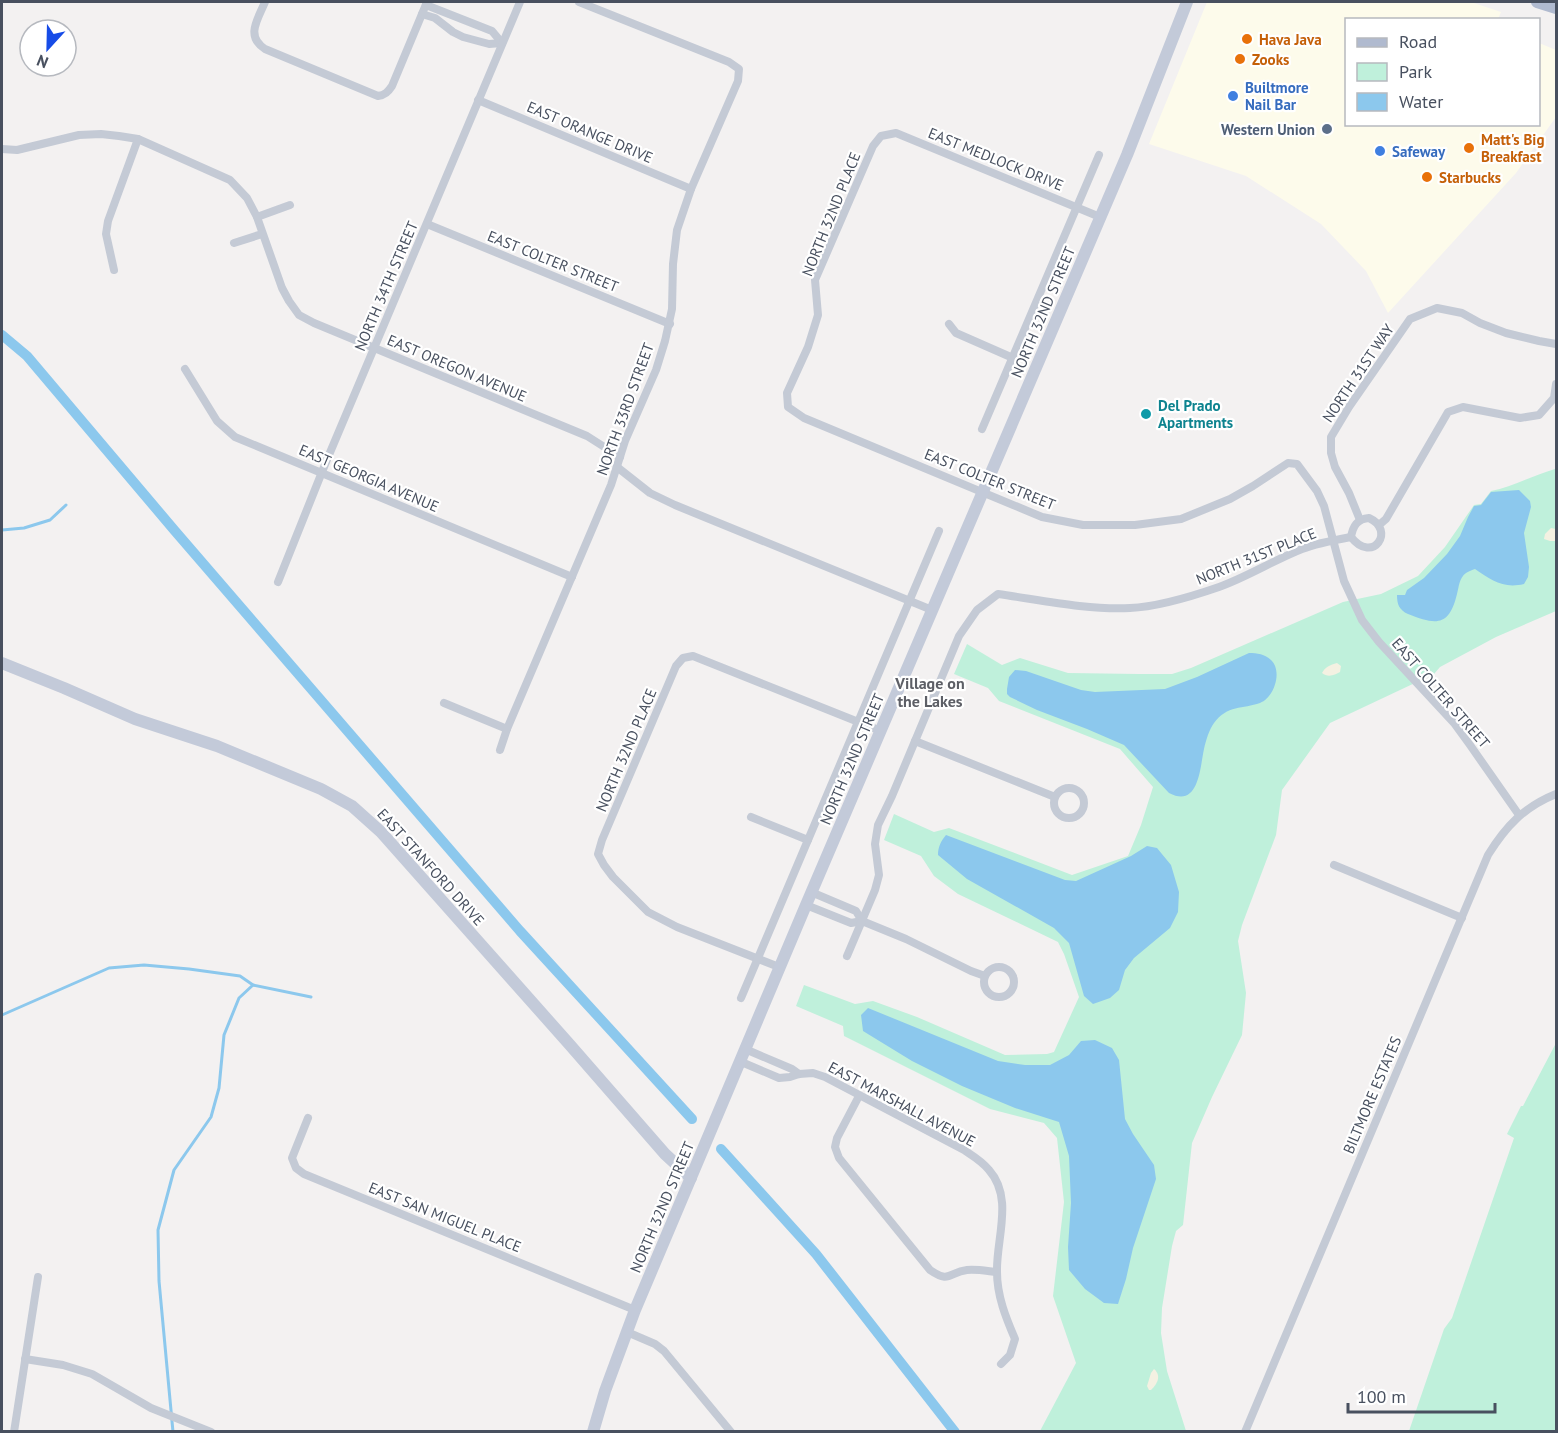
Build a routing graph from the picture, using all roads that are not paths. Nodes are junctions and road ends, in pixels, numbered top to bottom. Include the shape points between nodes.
1 (266, 2) edge
2 (520, 2) edge
3 (579, 2) edge
4 (1187, 2) edge
5 (1537, 2) edge
6 (427, 3) edge
7 (1557, 8) edge
8 (422, 14) junction
9 (469, 22) junction
10 (463, 37) junction
11 (502, 43) junction
12 (478, 100) junction
13 (881, 136) joint
14 (138, 139) junction
15 (2, 149) edge
16 (1099, 155) dead end
17 (692, 189) junction
18 (290, 205) dead end
19 (1078, 207) junction
20 (257, 217) junction
21 (1100, 217) junction
22 (427, 224) junction
23 (262, 234) junction
24 (234, 243) dead end
25 (114, 270) dead end
26 (670, 324) junction
27 (949, 324) dead end
28 (1557, 344) edge
29 (374, 348) junction
30 (1013, 358) junction
31 (185, 369) dead end
32 (1557, 384) edge
33 (788, 407) joint
34 (982, 429) dead end
35 (620, 457) junction
36 (617, 467) junction
37 (321, 473) junction
38 (982, 492) junction
39 (1360, 520) junction
40 (1379, 525) junction
41 (939, 531) dead end
42 (1351, 537) junction
43 (1333, 541) junction
44 (572, 577) junction
45 (278, 582) dead end
46 (909, 600) junction
47 (932, 610) junction
48 (2, 663) edge
49 (444, 703) dead end
50 (858, 722) junction
51 (507, 729) junction
52 (881, 731) junction
53 (915, 741) junction
54 (500, 750) dead end
55 (1557, 794) edge
56 (1055, 797) dead end
57 (1520, 815) junction
58 (751, 817) dead end
59 (808, 840) junction
60 (1334, 865) dead end
61 (811, 892) junction
62 (806, 904) junction
63 (844, 906) junction
64 (839, 918) junction
65 (1462, 918) junction
66 (862, 921) junction
67 (847, 956) dead end
68 (758, 958) junction
69 (779, 967) junction
70 (985, 976) dead end
71 (741, 998) dead end
72 (745, 1049) junction
73 (739, 1061) junction
74 (799, 1074) junction
75 (859, 1096) junction
76 (308, 1118) dead end
77 (691, 1178) junction
78 (997, 1272) junction
79 (38, 1277) dead end
80 (635, 1310) junction
81 (627, 1332) junction
82 (25, 1359) junction
83 (1001, 1364) dead end
84 (14, 1431) edge
85 (211, 1431) edge
86 (593, 1431) edge
87 (731, 1431) edge
88 (1245, 1431) edge

1 - 8 street via 254,29 258,44 378,96 392,86
2 - 11 street, NORTH 34TH STREET
3 - 17 street, NORTH 33RD STREET via 739,69 738,81
4 - 21 main road, NORTH 32ND STREET
5 - 7 main road
6 - 8 street
6 - 9 street
8 - 10 street
9 - 10 street
9 - 11 street via 492,31
10 - 11 street
11 - 12 street, NORTH 34TH STREET
12 - 17 street, EAST ORANGE DRIVE
12 - 22 street, NORTH 34TH STREET
13 - 19 street, EAST MEDLOCK DRIVE via 896,133
13 - 33 street, NORTH 32ND PLACE via 873,146 815,280 818,315 787,393
14 - 15 street, EAST OREGON AVENUE via 79,135 17,150
14 - 20 street, EAST OREGON AVENUE via 230,180 247,198
14 - 25 street via 108,221 106,234
16 - 19 street, NORTH 32ND STREET
17 - 26 street, NORTH 33RD STREET via 677,230
18 - 20 street
19 - 21 street, EAST MEDLOCK DRIVE
19 - 30 street, NORTH 32ND STREET
20 - 23 street, EAST OREGON AVENUE
21 - 38 main road, NORTH 32ND STREET
22 - 26 street, EAST COLTER STREET
22 - 29 street, NORTH 34TH STREET
23 - 24 street
23 - 29 street, EAST OREGON AVENUE via 282,288 299,315
26 - 35 street, NORTH 33RD STREET via 656,370
27 - 30 street via 956,333
28 - 39 street, NORTH 31ST WAY via 1506,333 1462,313 1437,308 1410,319 1331,437 1335,467
29 - 35 street, EAST OREGON AVENUE via 587,436
29 - 37 street, NORTH 34TH STREET
30 - 34 street, NORTH 32ND STREET
31 - 37 street, EAST GEORGIA AVENUE via 225,430
32 - 40 street, NORTH 31ST PLACE via 1554,398 1539,415 1520,418 1463,407 1448,412
33 - 38 street, EAST COLTER STREET via 804,418
35 - 36 street, NORTH 33RD STREET
36 - 44 street, NORTH 33RD STREET
36 - 46 street via 650,493 675,505
37 - 44 street, EAST GEORGIA AVENUE
37 - 45 street, NORTH 34TH STREET
38 - 43 street, EAST COLTER STREET via 1042,517 1083,525 1156,523 1181,519 1230,500 1288,463 1297,464 1317,490
38 - 47 main road, NORTH 32ND STREET
39 - 40 street via 1369,518
39 - 42 street
40 - 42 street, NORTH 31ST PLACE via 1381,537 1374,547 1360,546
41 - 46 street, NORTH 32ND STREET
42 - 43 street, NORTH 31ST PLACE
43 - 53 street, NORTH 31ST PLACE via 1302,548 1222,586 1131,608 1092,607 998,594 976,609 959,636
43 - 57 street, EAST COLTER STREET via 1344,581 1360,616 1454,723
44 - 51 street, NORTH 33RD STREET
46 - 47 street
46 - 50 street, NORTH 32ND STREET
47 - 52 main road, NORTH 32ND STREET
48 - 77 main road, EAST STANFORD DRIVE via 135,719 217,746 352,806 381,832 664,1154
49 - 51 street
50 - 52 street
50 - 59 street, NORTH 32ND STREET
50 - 68 street, NORTH 32ND PLACE via 693,656 683,658 676,666 602,840 598,854 604,865 648,912
51 - 54 street, NORTH 33RD STREET
52 - 61 main road, NORTH 32ND STREET
53 - 56 street
53 - 66 street, NORTH 31ST PLACE via 878,825 875,844 879,875
55 - 57 street, BILTMORE ESTATES
57 - 65 street, BILTMORE ESTATES via 1488,855
58 - 59 street
59 - 68 street, NORTH 32ND STREET
60 - 65 street
61 - 62 main road, NORTH 32ND STREET
61 - 63 street
62 - 64 street
62 - 69 main road, NORTH 32ND STREET
63 - 64 street
63 - 66 street via 856,911
64 - 66 street via 850,923
65 - 88 street, BILTMORE ESTATES
66 - 67 street, NORTH 31ST PLACE
66 - 70 street
68 - 69 street
68 - 71 street, NORTH 32ND STREET
69 - 72 main road, NORTH 32ND STREET
72 - 73 main road, NORTH 32ND STREET
72 - 74 street, EAST MARSHALL AVENUE
73 - 74 street, EAST MARSHALL AVENUE via 779,1078
73 - 77 main road, NORTH 32ND STREET
74 - 75 street, EAST MARSHALL AVENUE via 825,1077
75 - 78 street, EAST MARSHALL AVENUE via 964,1150 991,1171 1003,1205
75 - 78 street via 837,1138 838,1158 930,1270 949,1277 965,1270
76 - 80 street, EAST SAN MIGUEL PLACE via 292,1158 304,1174
77 - 80 main road, NORTH 32ND STREET
78 - 83 street, EAST MARSHALL AVENUE via 999,1293 1015,1339 1010,1355
79 - 82 street
80 - 81 main road, NORTH 32ND STREET
81 - 86 main road, NORTH 32ND STREET
81 - 87 street via 664,1351
82 - 84 street
82 - 85 street via 92,1374 139,1402

